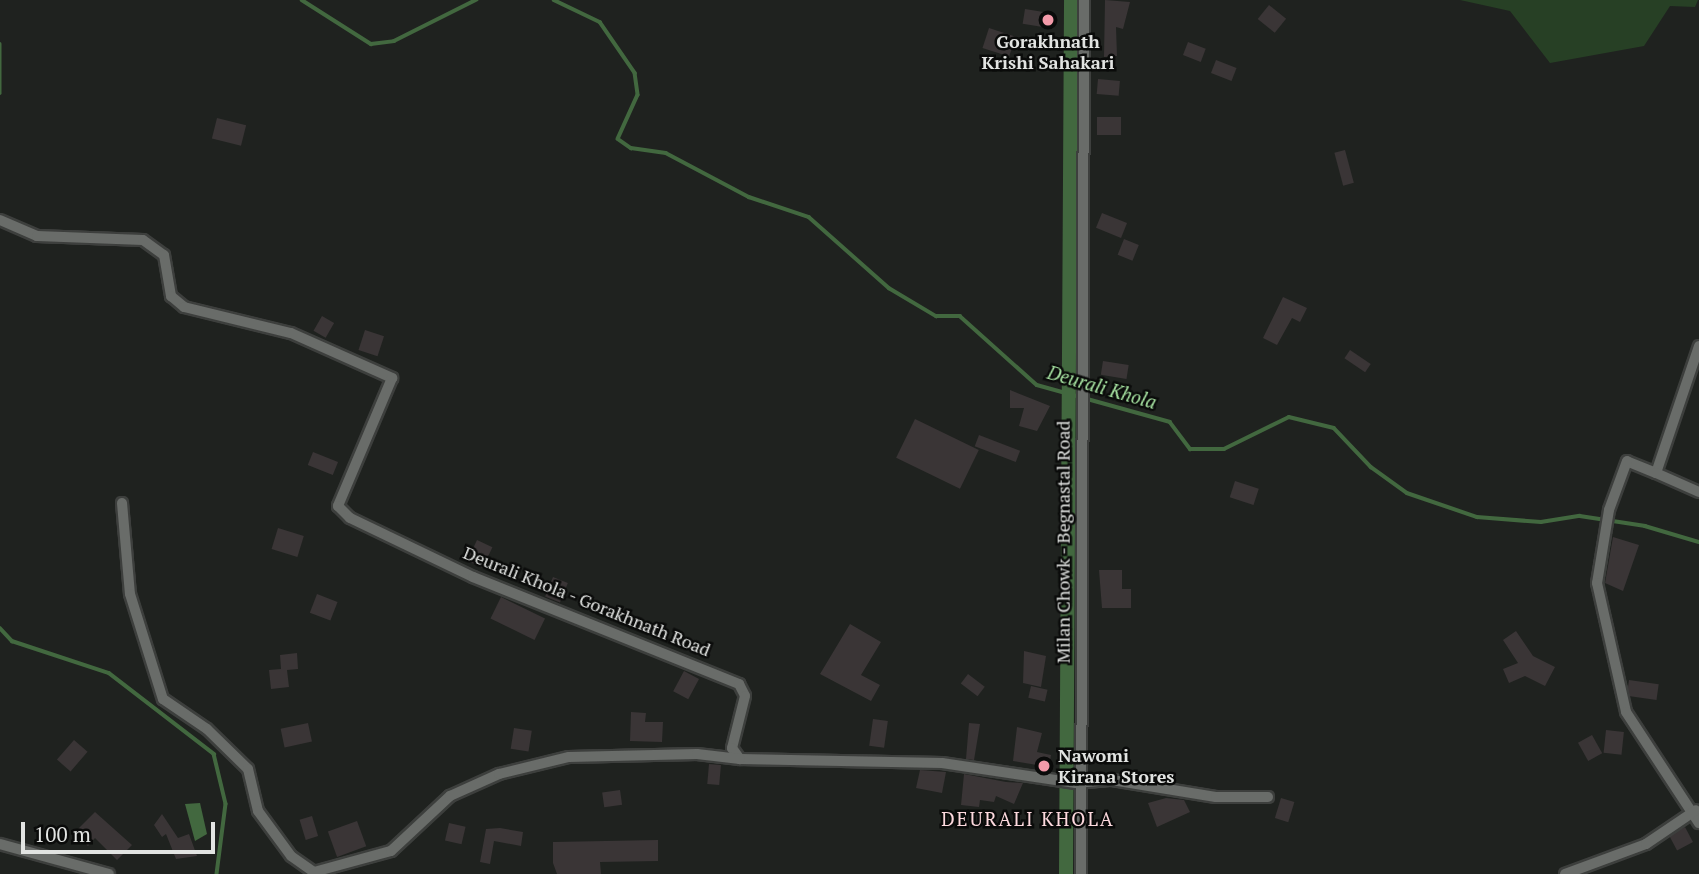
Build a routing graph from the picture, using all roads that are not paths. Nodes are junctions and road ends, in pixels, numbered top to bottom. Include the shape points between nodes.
1 (1084, 0) edge
2 (0, 220) edge
3 (1699, 346) edge
4 (1656, 473) junction
5 (1699, 492) edge
6 (122, 503) dead end
7 (740, 759) junction
8 (1079, 783) junction
9 (1268, 797) dead end
10 (1695, 810) edge
11 (1699, 823) edge
12 (0, 844) edge
13 (109, 874) edge
14 (1081, 874) edge
15 (1565, 874) edge

1 - 8 street, Milan Chowk - Begnastal Road
2 - 7 street, Deurali Khola - Gorakhnath Road via 37,236 144,240 164,254 171,296 184,307 292,333 392,377 338,506 351,518 473,577 739,684 745,696 732,748
3 - 4 street
4 - 5 street
4 - 10 street via 1627,461 1609,510 1597,583 1626,712
6 - 7 street via 130,594 163,699 207,729 248,769 258,811 291,856 314,872 391,851 450,796 499,774 569,757 697,754
7 - 8 street via 942,763
8 - 9 street via 1112,780 1216,797
8 - 14 street, Milan Chowk - Begnastal Road
10 - 11 street
10 - 15 street via 1646,844
12 - 13 street

